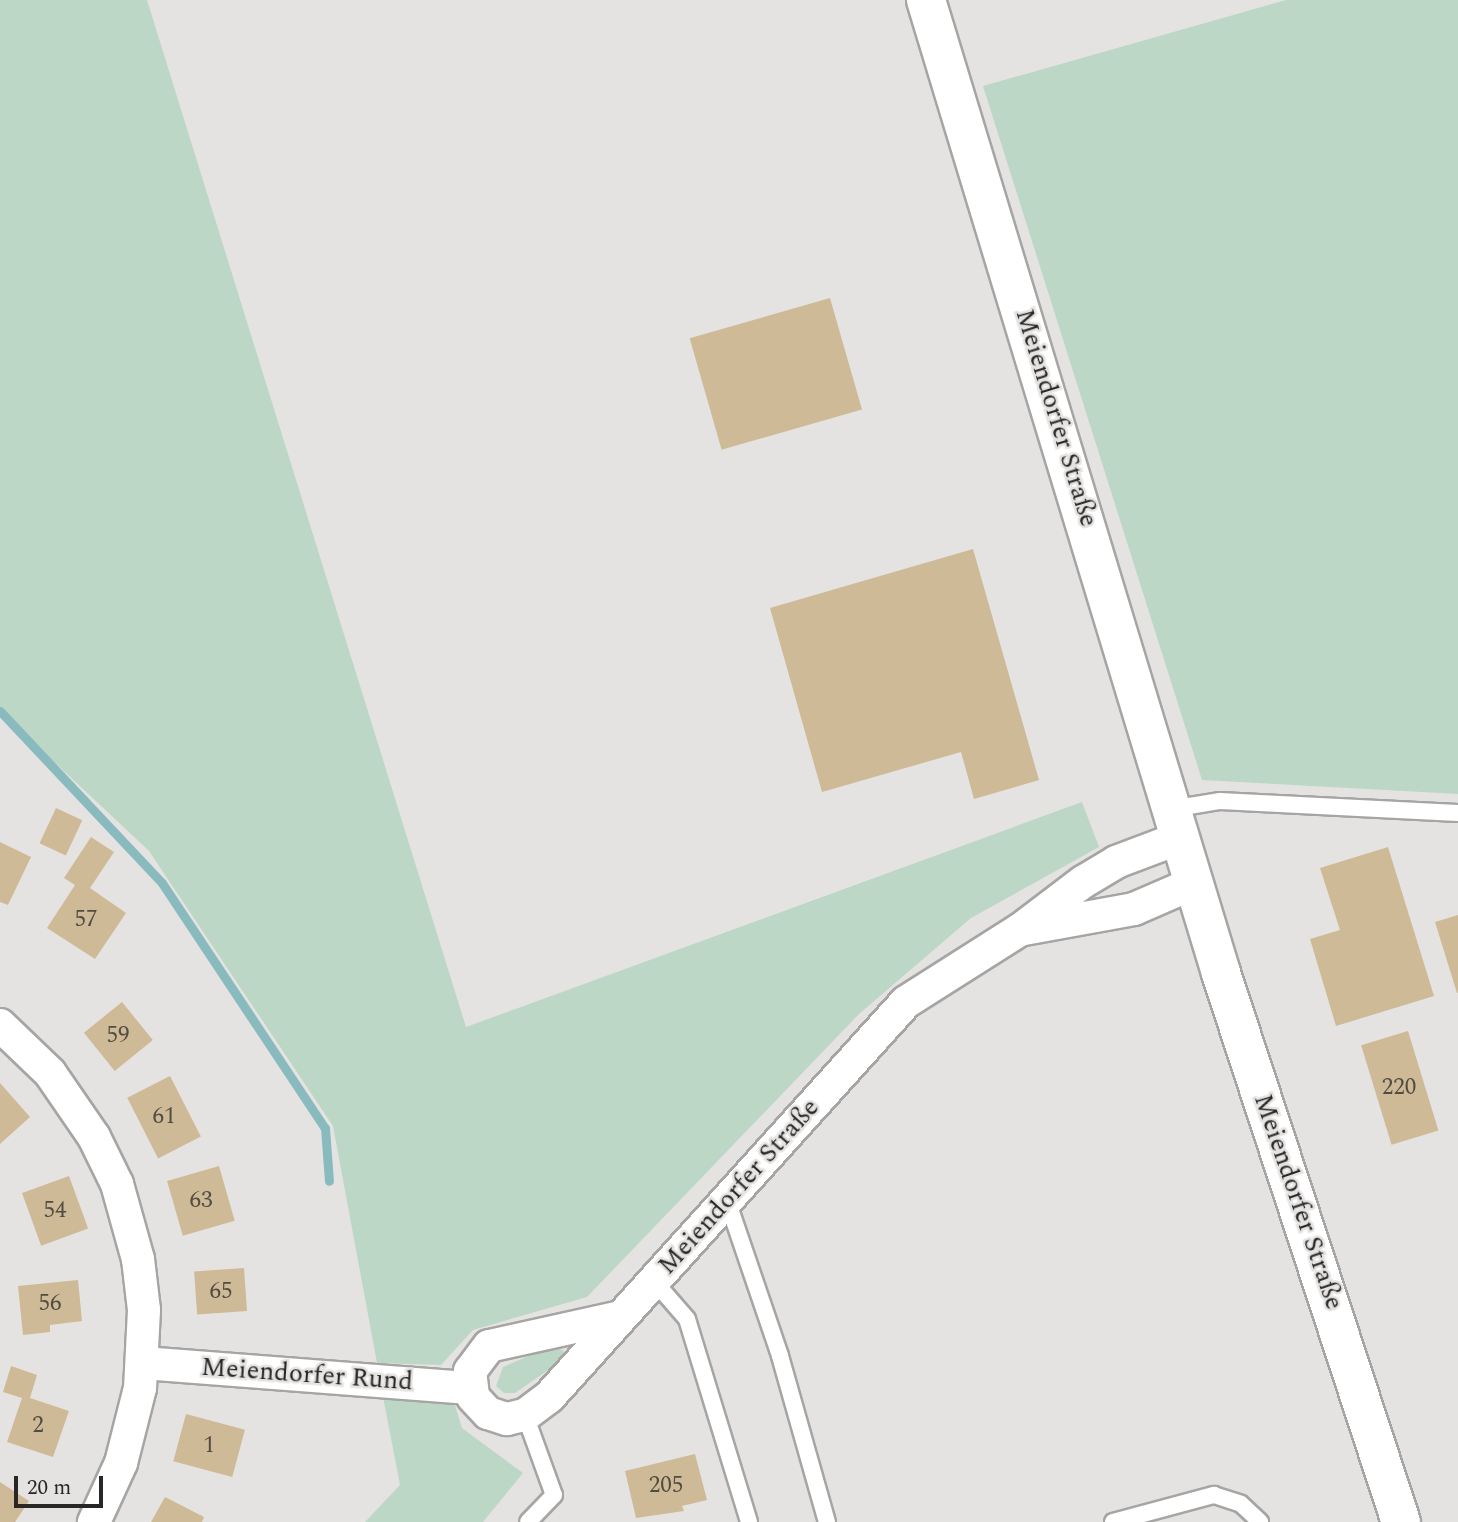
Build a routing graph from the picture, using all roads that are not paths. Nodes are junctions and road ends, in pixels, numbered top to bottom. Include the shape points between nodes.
1 (926, 0) edge
2 (1458, 813) edge
3 (1175, 823) junction
4 (1194, 883) junction
5 (1021, 929) junction
6 (0, 1025) edge
7 (727, 1200) junction
8 (654, 1281) junction
9 (620, 1317) junction
10 (143, 1363) junction
11 (470, 1388) junction
12 (526, 1415) junction
13 (94, 1522) edge
14 (528, 1522) edge
15 (748, 1522) edge
16 (827, 1522) edge
17 (1113, 1522) edge
18 (1260, 1522) edge
19 (1401, 1522) edge

1 - 3 main road, Meiendorfer Straße
2 - 3 lane via 1220,801
3 - 4 main road, Meiendorfer Straße
3 - 5 street, Meiendorfer Straße
4 - 5 street, Meiendorfer Straße via 1134,909
4 - 19 main road, Meiendorfer Straße
5 - 7 street, Meiendorfer Straße via 906,1002
6 - 10 street via 67,1094 117,1184 142,1285
7 - 8 street, Meiendorfer Straße
7 - 16 lane via 780,1356
8 - 9 street, Meiendorfer Straße
8 - 15 lane via 688,1319
9 - 11 street via 489,1346 474,1361
9 - 12 street, Meiendorfer Straße via 550,1397
10 - 11 street, Meiendorfer Rund
10 - 13 street via 129,1439
11 - 12 street via 488,1413 507,1419
12 - 14 lane via 554,1495
17 - 18 lane via 1214,1495 1241,1504

